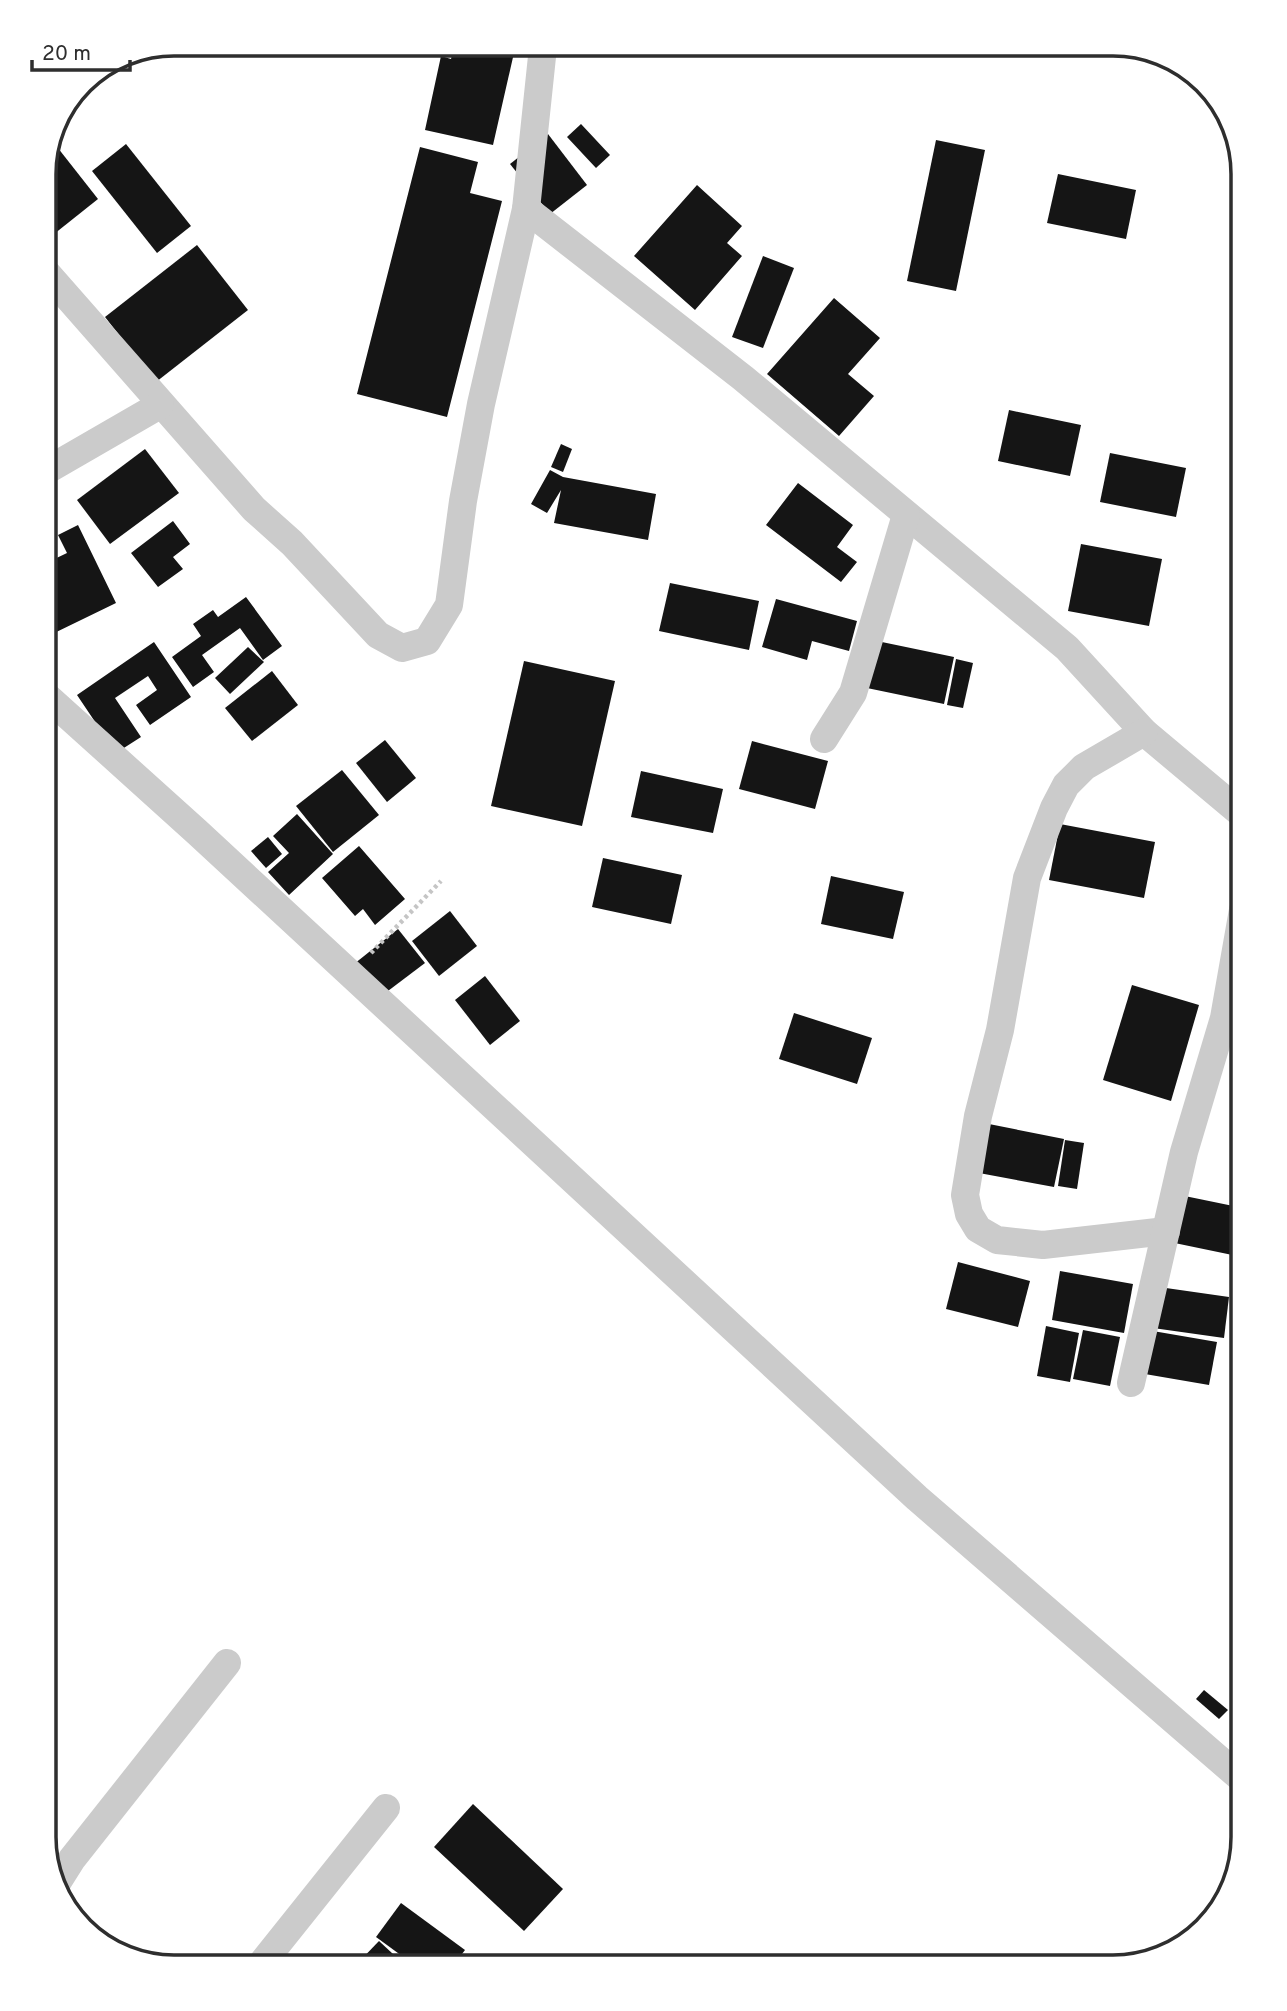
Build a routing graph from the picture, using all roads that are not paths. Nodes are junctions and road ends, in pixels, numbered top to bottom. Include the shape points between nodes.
1 (542, 56) edge
2 (526, 209) junction
3 (56, 284) edge
4 (160, 405) junction
5 (56, 465) edge
6 (906, 515) junction
7 (56, 705) edge
8 (1144, 732) junction
9 (824, 739) dead end
10 (1231, 805) edge
11 (1231, 978) edge
12 (1166, 1231) junction
13 (1130, 1383) dead end
14 (227, 1663) dead end
15 (1231, 1770) edge
16 (386, 1808) dead end
17 (62, 1874) edge
18 (270, 1955) edge

1 - 2 street
2 - 4 street via 481,404 449,605 427,641 402,648 378,635
2 - 6 street via 743,378
3 - 4 street
4 - 5 street
6 - 8 street via 1067,648
6 - 9 street via 853,693
7 - 15 street via 917,1497
8 - 10 street
8 - 12 street via 1084,767 1066,785 1054,808 1027,878 965,1195 968,1214 978,1228 997,1240 1043,1245
11 - 12 street
12 - 13 street
14 - 17 street
16 - 18 street

